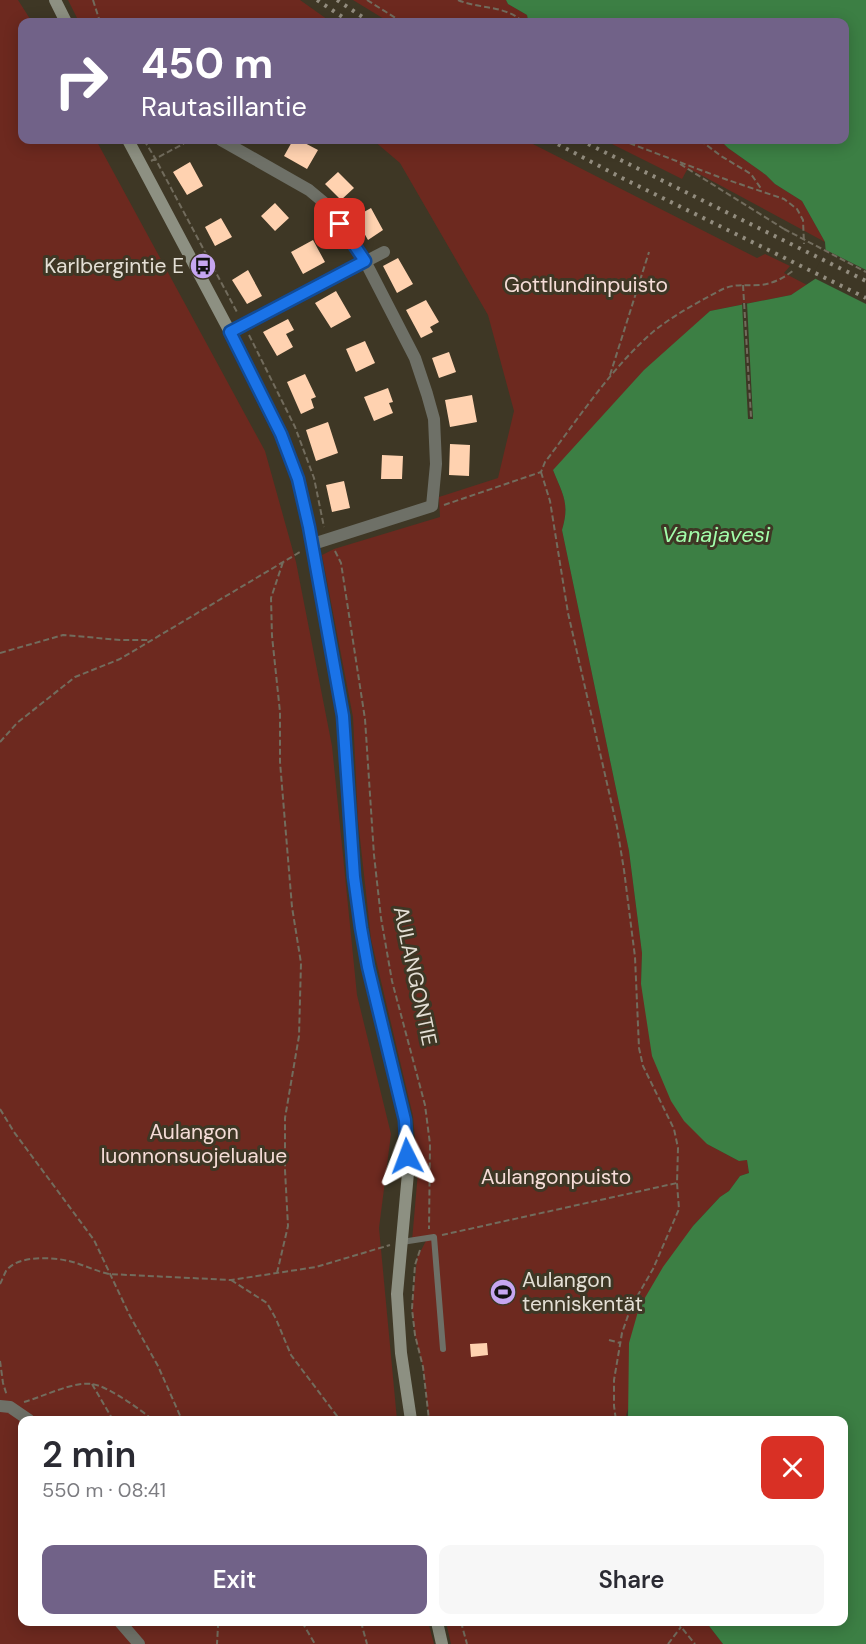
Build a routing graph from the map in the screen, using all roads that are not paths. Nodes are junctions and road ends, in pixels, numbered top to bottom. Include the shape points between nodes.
1 (55, 0) edge
2 (64, 18) edge
3 (131, 144) edge
4 (228, 144) edge
5 (384, 252) dead end
6 (365, 261) junction
7 (230, 332) junction
8 (313, 544) junction
9 (402, 1242) junction
10 (442, 1349) dead end
11 (5, 1406) edge
12 (21, 1416) edge
13 (410, 1416) edge
14 (123, 1626) edge
15 (438, 1626) edge
16 (139, 1644) edge
17 (442, 1644) edge

1 - 2 main road
3 - 7 main road, AULANGONTIE
4 - 6 street via 309,190 327,205
5 - 6 street
6 - 7 street
6 - 8 street via 415,358 434,419 436,464 432,506
7 - 8 main road, AULANGONTIE via 284,443 298,479
8 - 9 main road, AULANGONTIE via 343,716 361,928 405,1120 408,1173
9 - 10 lane via 431,1238
9 - 13 main road, AULANGONTIE via 397,1294
11 - 12 street
14 - 16 street
15 - 17 main road

